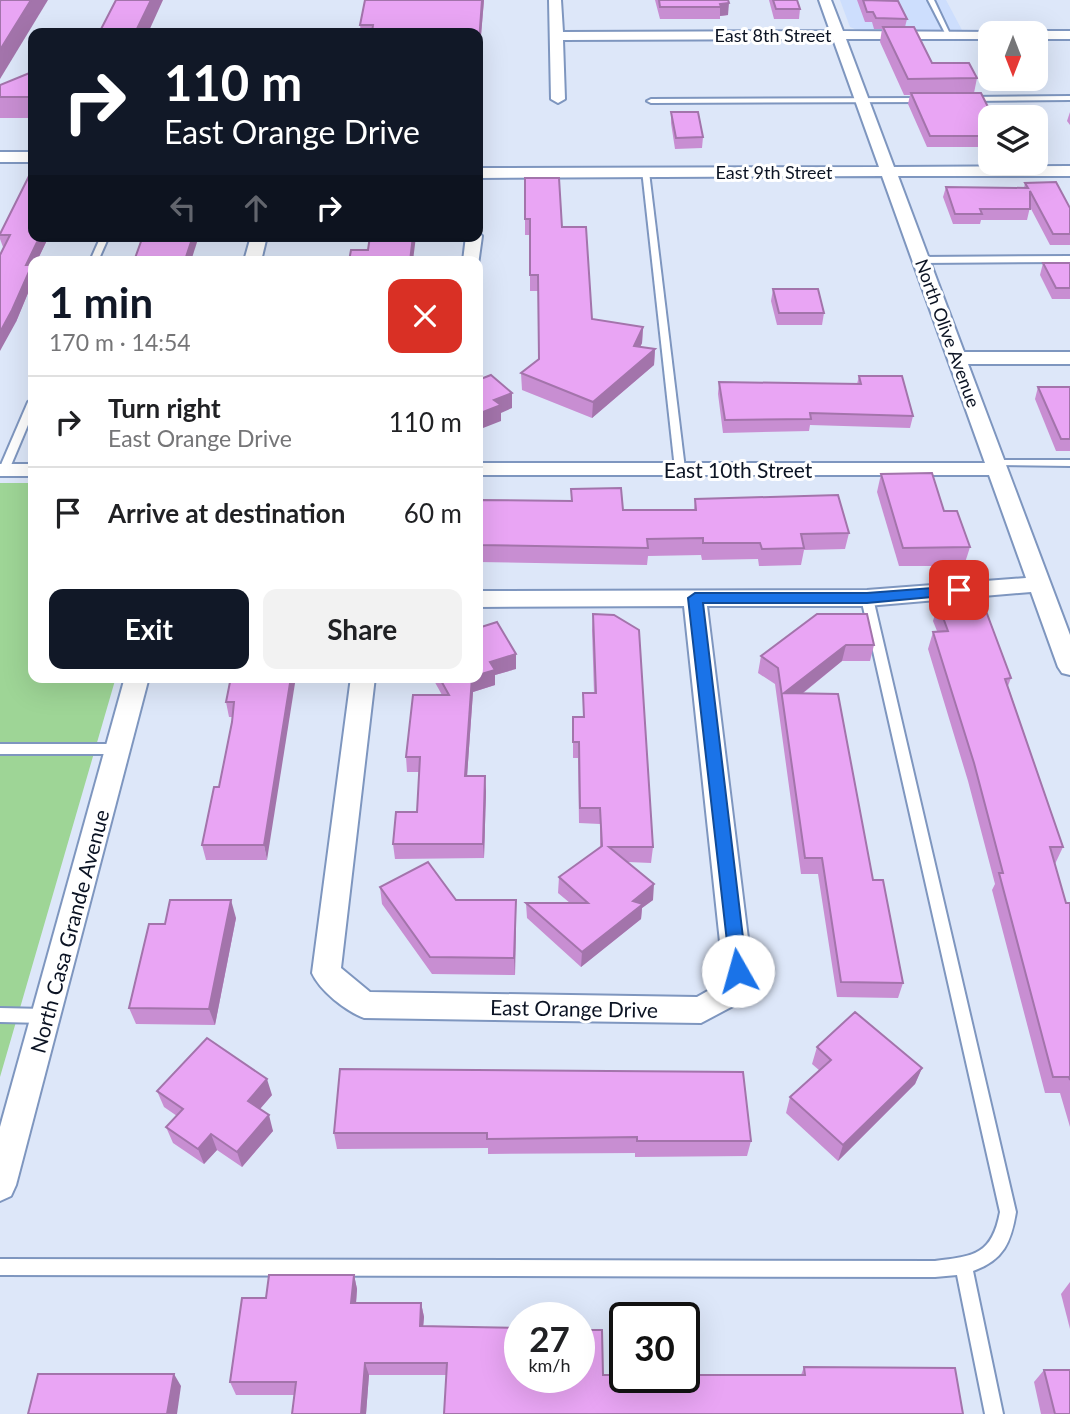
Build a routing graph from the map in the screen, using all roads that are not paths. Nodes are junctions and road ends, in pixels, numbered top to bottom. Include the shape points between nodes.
1 (555, 0) edge
2 (825, 0) edge
3 (931, 0) edge
4 (840, 35) junction
5 (949, 35) junction
6 (978, 35) edge
7 (1048, 35) edge
8 (1070, 35) edge
9 (556, 36) junction
10 (1070, 98) edge
11 (933, 99) edge
12 (960, 99) edge
13 (864, 100) junction
14 (651, 101) dead end
15 (558, 102) dead end
16 (28, 157) edge
17 (1, 159) edge
18 (1070, 171) edge
19 (645, 172) junction
20 (890, 172) junction
21 (483, 173) edge
22 (1070, 259) edge
23 (921, 260) junction
24 (957, 358) junction
25 (1070, 358) edge
26 (28, 413) edge
27 (1070, 463) edge
28 (998, 466) junction
29 (483, 469) edge
30 (680, 469) junction
31 (2, 470) edge
32 (28, 470) edge
33 (695, 598) junction
34 (867, 598) junction
35 (1052, 598) edge
36 (483, 599) edge
37 (1070, 667) edge
38 (135, 683) edge
39 (362, 683) edge
40 (0, 749) edge
41 (118, 749) junction
42 (0, 1015) edge
43 (45, 1016) junction
44 (0, 1185) edge
45 (964, 1266) junction
46 (0, 1267) edge
47 (994, 1414) edge

1 - 9 street
2 - 4 street, North Olive Avenue
3 - 5 lane
4 - 5 street, East 8th Street
4 - 9 street, East 8th Street
4 - 13 street, North Olive Avenue
5 - 6 street, East 8th Street
7 - 8 street
9 - 15 street
10 - 12 lane
11 - 13 lane
13 - 14 lane
13 - 20 street, North Olive Avenue
16 - 17 street
18 - 20 street, East 9th Street
19 - 20 street, East 9th Street
19 - 21 street, East 9th Street
19 - 30 lane
20 - 23 street, North Olive Avenue
22 - 23 lane
23 - 24 street, North Olive Avenue
24 - 25 street
24 - 28 street, North Olive Avenue
26 - 31 lane
27 - 28 lane
28 - 30 street, East 10th Street
28 - 35 street, North Olive Avenue
29 - 30 street, East 10th Street
31 - 32 street
33 - 34 street
33 - 36 street
33 - 39 street, East Orange Drive via 738,971 723,997 701,1010 364,1005 326,973
34 - 35 street
34 - 45 lane via 1008,1212 1005,1237 990,1255
35 - 37 street, North Olive Avenue
38 - 41 street, North Casa Grande Avenue
40 - 41 lane
41 - 43 street, North Casa Grande Avenue
42 - 43 lane
43 - 44 street, North Casa Grande Avenue
45 - 46 lane
45 - 47 lane

